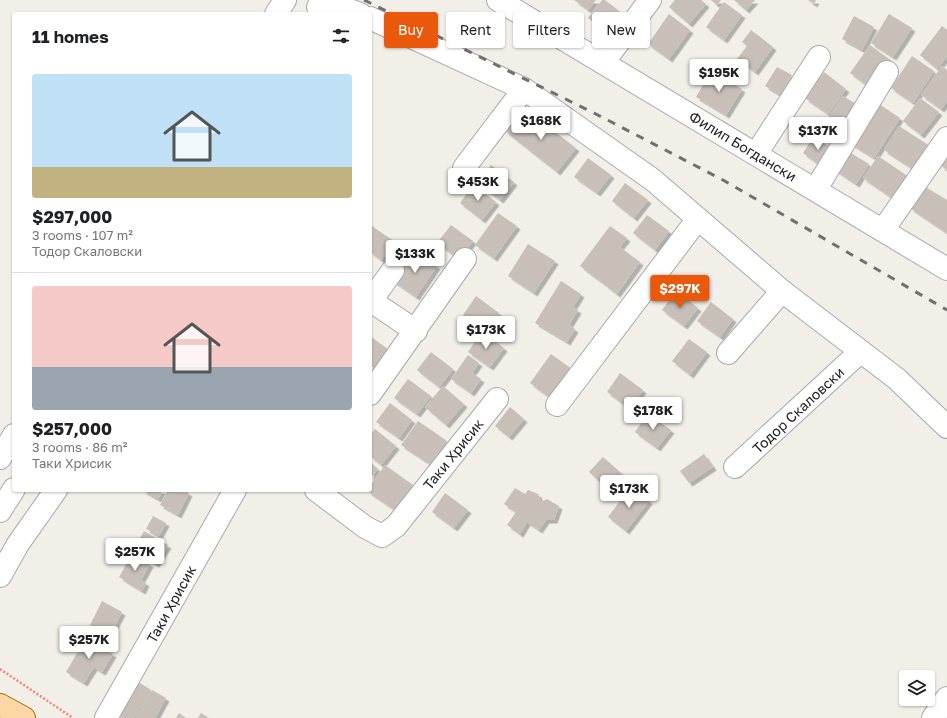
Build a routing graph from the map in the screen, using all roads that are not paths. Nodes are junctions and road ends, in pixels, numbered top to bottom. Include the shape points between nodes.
1 (285, 0) edge
2 (498, 0) edge
3 (650, 0) edge
4 (317, 7) edge
5 (357, 11) edge
6 (277, 12) edge
7 (372, 18) edge
8 (819, 57) dead end
9 (603, 63) junction
10 (886, 72) dead end
11 (524, 89) junction
12 (947, 138) edge
13 (756, 154) junction
14 (464, 168) dead end
15 (816, 189) junction
16 (698, 220) junction
17 (883, 230) junction
18 (465, 259) dead end
19 (947, 269) edge
20 (393, 270) dead end
21 (782, 291) junction
22 (372, 301) edge
23 (372, 303) edge
24 (416, 331) junction
25 (860, 352) junction
26 (728, 353) dead end
27 (372, 391) edge
28 (497, 399) dead end
29 (557, 405) dead end
30 (947, 426) edge
31 (12, 438) edge
32 (0, 458) edge
33 (735, 468) dead end
34 (12, 492) edge
35 (55, 492) edge
36 (233, 492) edge
37 (319, 492) edge
38 (0, 511) edge
39 (0, 576) edge
40 (947, 698) edge
41 (0, 705) edge
42 (24, 718) edge
43 (106, 718) edge
44 (933, 718) edge

1 - 6 street
2 - 9 street, Филип Богдански
3 - 9 street
4 - 5 street
7 - 11 street
8 - 13 street
9 - 13 street, Филип Богдански
10 - 15 street
11 - 14 street
11 - 16 street via 653,180
12 - 17 street
13 - 15 street, Филип Богдански
15 - 17 street, Филип Богдански
16 - 21 street
16 - 29 street
17 - 19 street, Филип Богдански
18 - 24 street
20 - 22 street
21 - 25 street
21 - 26 street
23 - 24 street
24 - 27 street
25 - 30 street via 897,380
25 - 33 street, Тодор Скаловски
28 - 37 street, Таки Хрисик via 396,526 382,536 365,527
31 - 32 street
34 - 38 street
35 - 39 street via 18,544
36 - 43 street, Таки Хрисик
40 - 44 street
41 - 42 main road

